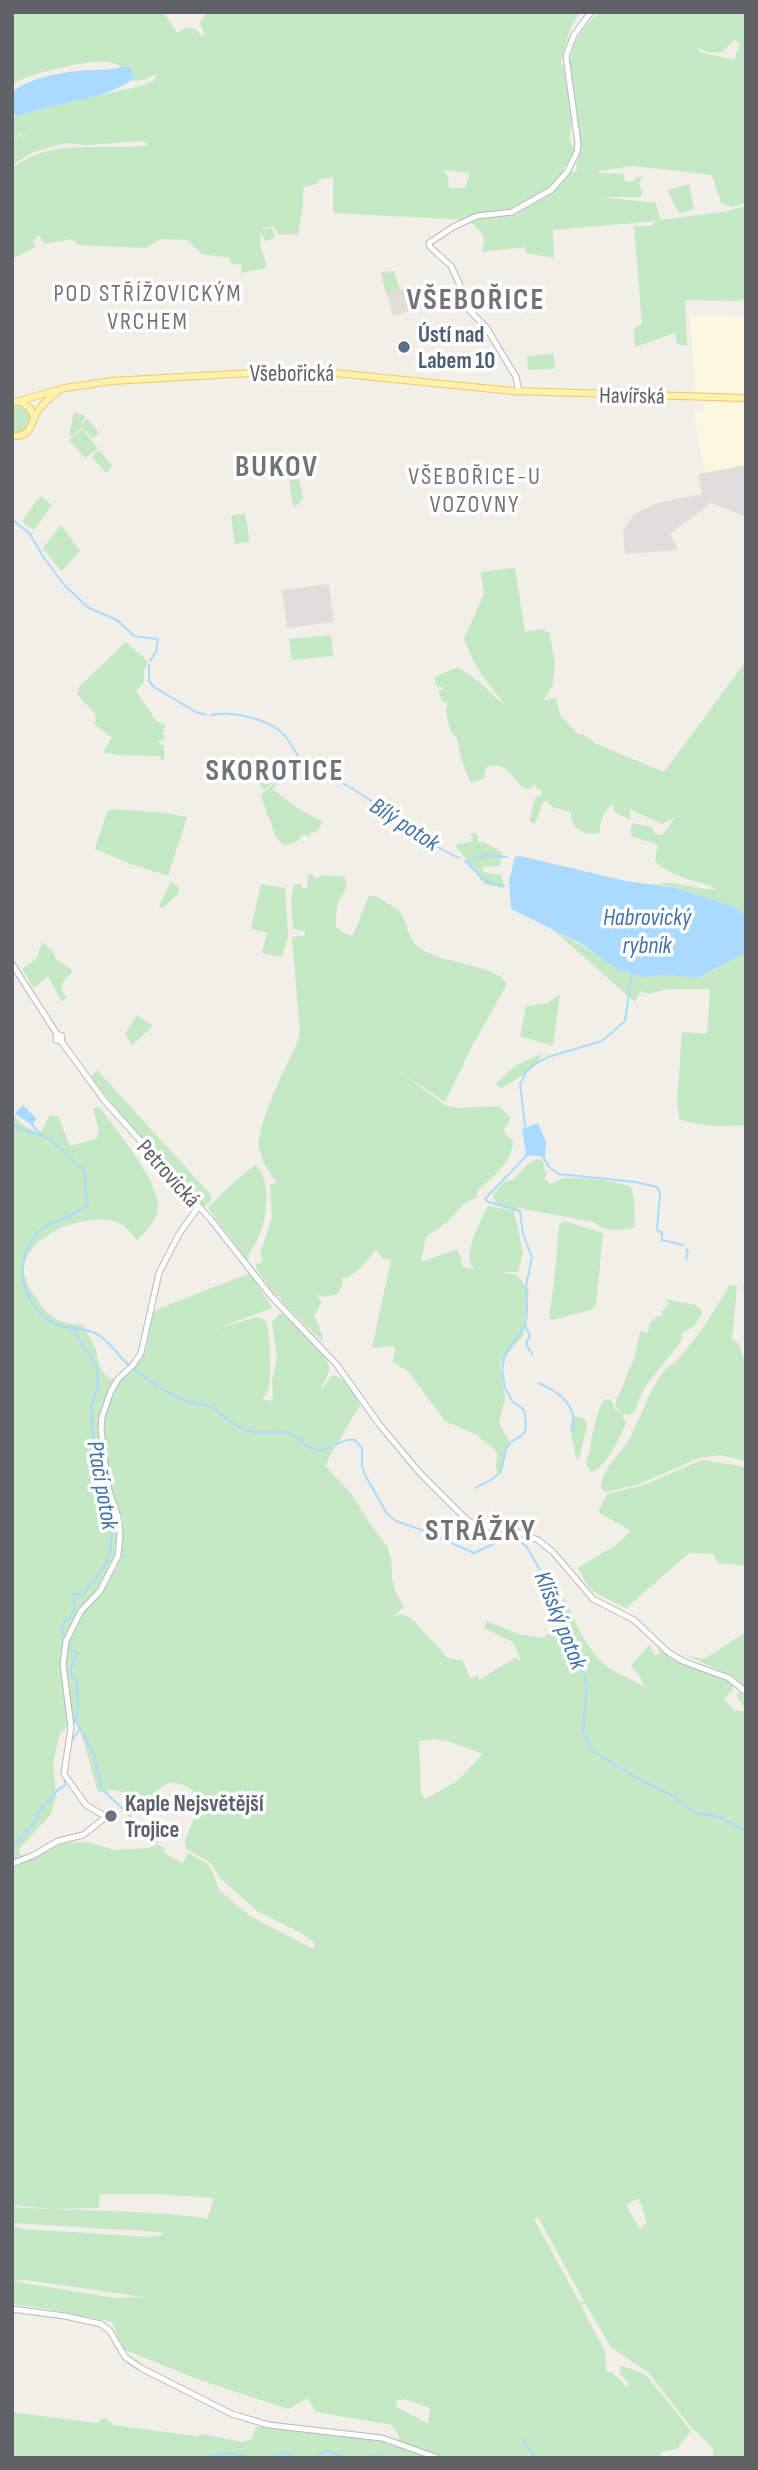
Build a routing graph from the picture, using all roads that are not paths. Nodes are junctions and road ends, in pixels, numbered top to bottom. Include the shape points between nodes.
1 (591, 12) edge
2 (65, 388) junction
3 (519, 392) junction
4 (746, 398) edge
5 (15, 402) edge
6 (34, 418) junction
7 (13, 436) edge
8 (12, 964) edge
9 (199, 1206) junction
10 (746, 1692) edge
11 (12, 1864) edge
12 (12, 2308) edge
13 (438, 2458) edge

1 - 3 street via 566,56 578,144 567,172 551,190 520,208 471,219 430,242 451,266 463,304 486,327 516,377
2 - 3 main road, Všebořická via 121,380 314,370
2 - 5 main road, Všebořická
2 - 6 main road via 45,402
3 - 4 main road, Havířská
5 - 6 main road via 28,406
6 - 7 main road via 28,432
8 - 9 street, Petrovická via 113,1111
9 - 10 street, Petrovická via 278,1304 334,1362 428,1482 469,1523 510,1529 538,1540 593,1599 634,1620 669,1653 727,1676
9 - 11 street via 159,1273 141,1353 118,1379 102,1417 108,1488 118,1517 118,1556 66,1641 63,1664 71,1727 64,1774 86,1805 106,1817 83,1835
12 - 13 street via 101,2324 125,2357 141,2368 232,2414 269,2425 383,2438

